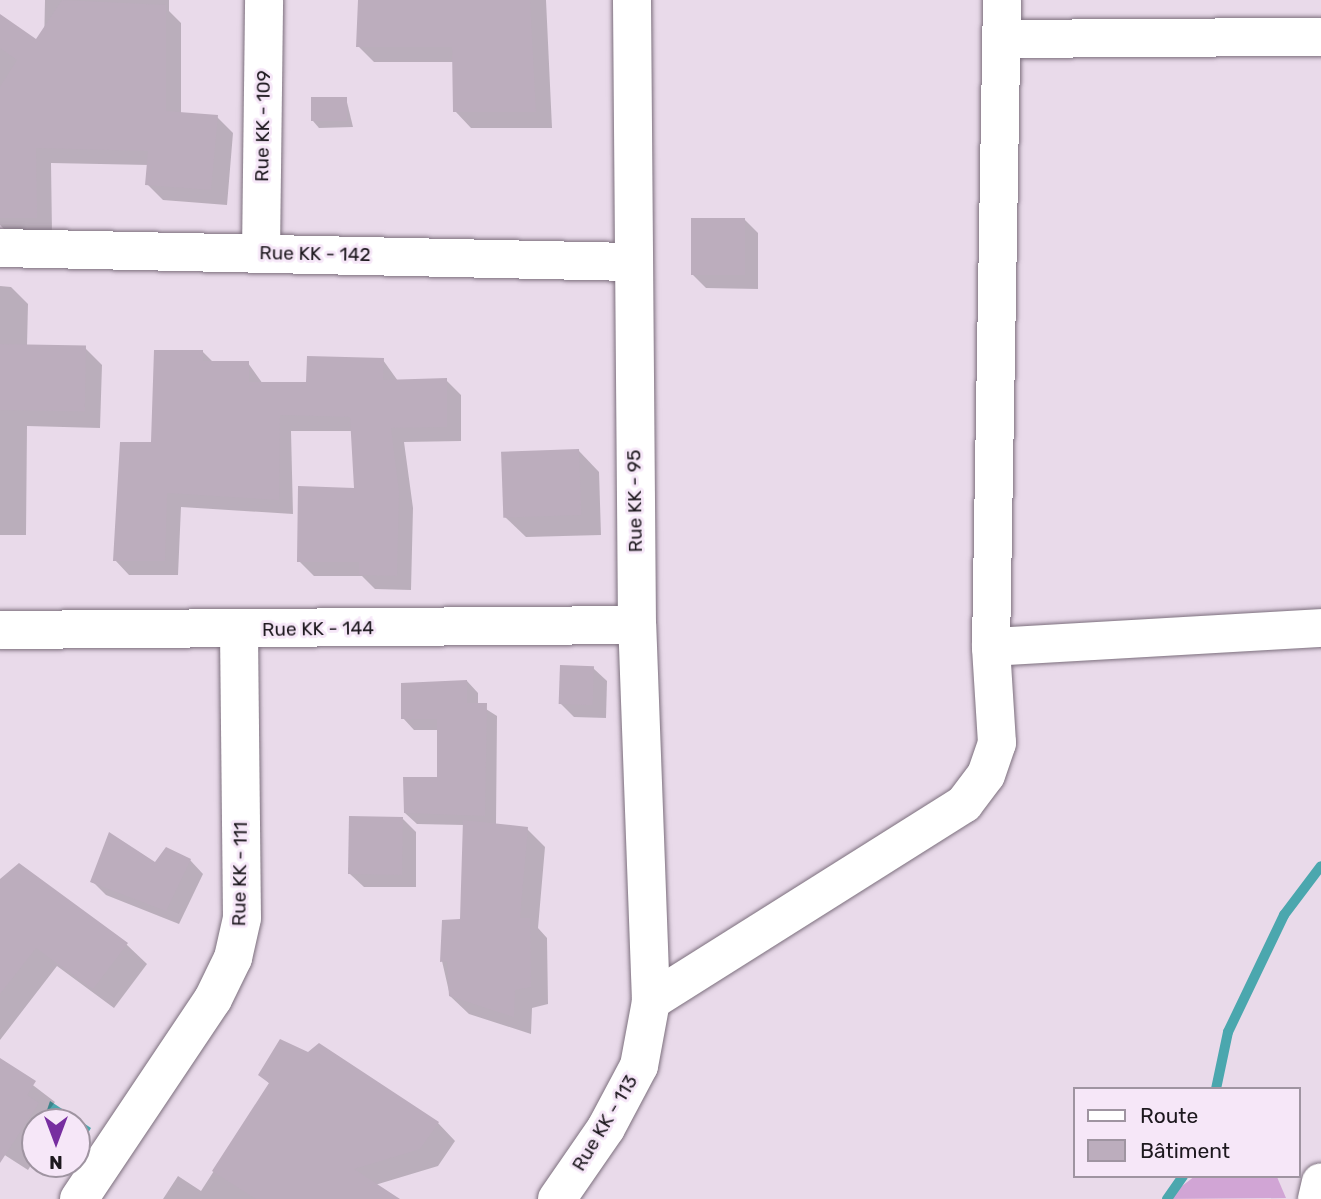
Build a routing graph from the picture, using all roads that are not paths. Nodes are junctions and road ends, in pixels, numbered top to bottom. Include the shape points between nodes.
1 (264, 0) edge
2 (632, 0) edge
3 (1002, 0) edge
4 (1321, 37) edge
5 (1002, 39) junction
6 (0, 248) edge
7 (261, 253) junction
8 (631, 262) junction
9 (636, 625) junction
10 (1321, 628) edge
11 (0, 630) edge
12 (239, 630) junction
13 (991, 647) junction
14 (651, 1001) junction
15 (1321, 1181) edge
16 (79, 1199) edge
17 (556, 1199) edge
18 (1317, 1199) edge

1 - 7 street, Rue KK - 109
2 - 8 street, Rue KK - 95
3 - 5 street
4 - 5 street
5 - 13 street
6 - 7 street, Rue KK - 142
7 - 8 street, Rue KK - 142
8 - 9 street, Rue KK - 95
9 - 12 street, Rue KK - 144
9 - 14 street, Rue KK - 95
10 - 13 street
11 - 12 street, Rue KK - 144
12 - 16 street, Rue KK - 111 via 242,918 233,958 213,999
13 - 14 street via 997,743 986,775 964,804
14 - 17 street, Rue KK - 113 via 639,1066 606,1128
15 - 18 street

